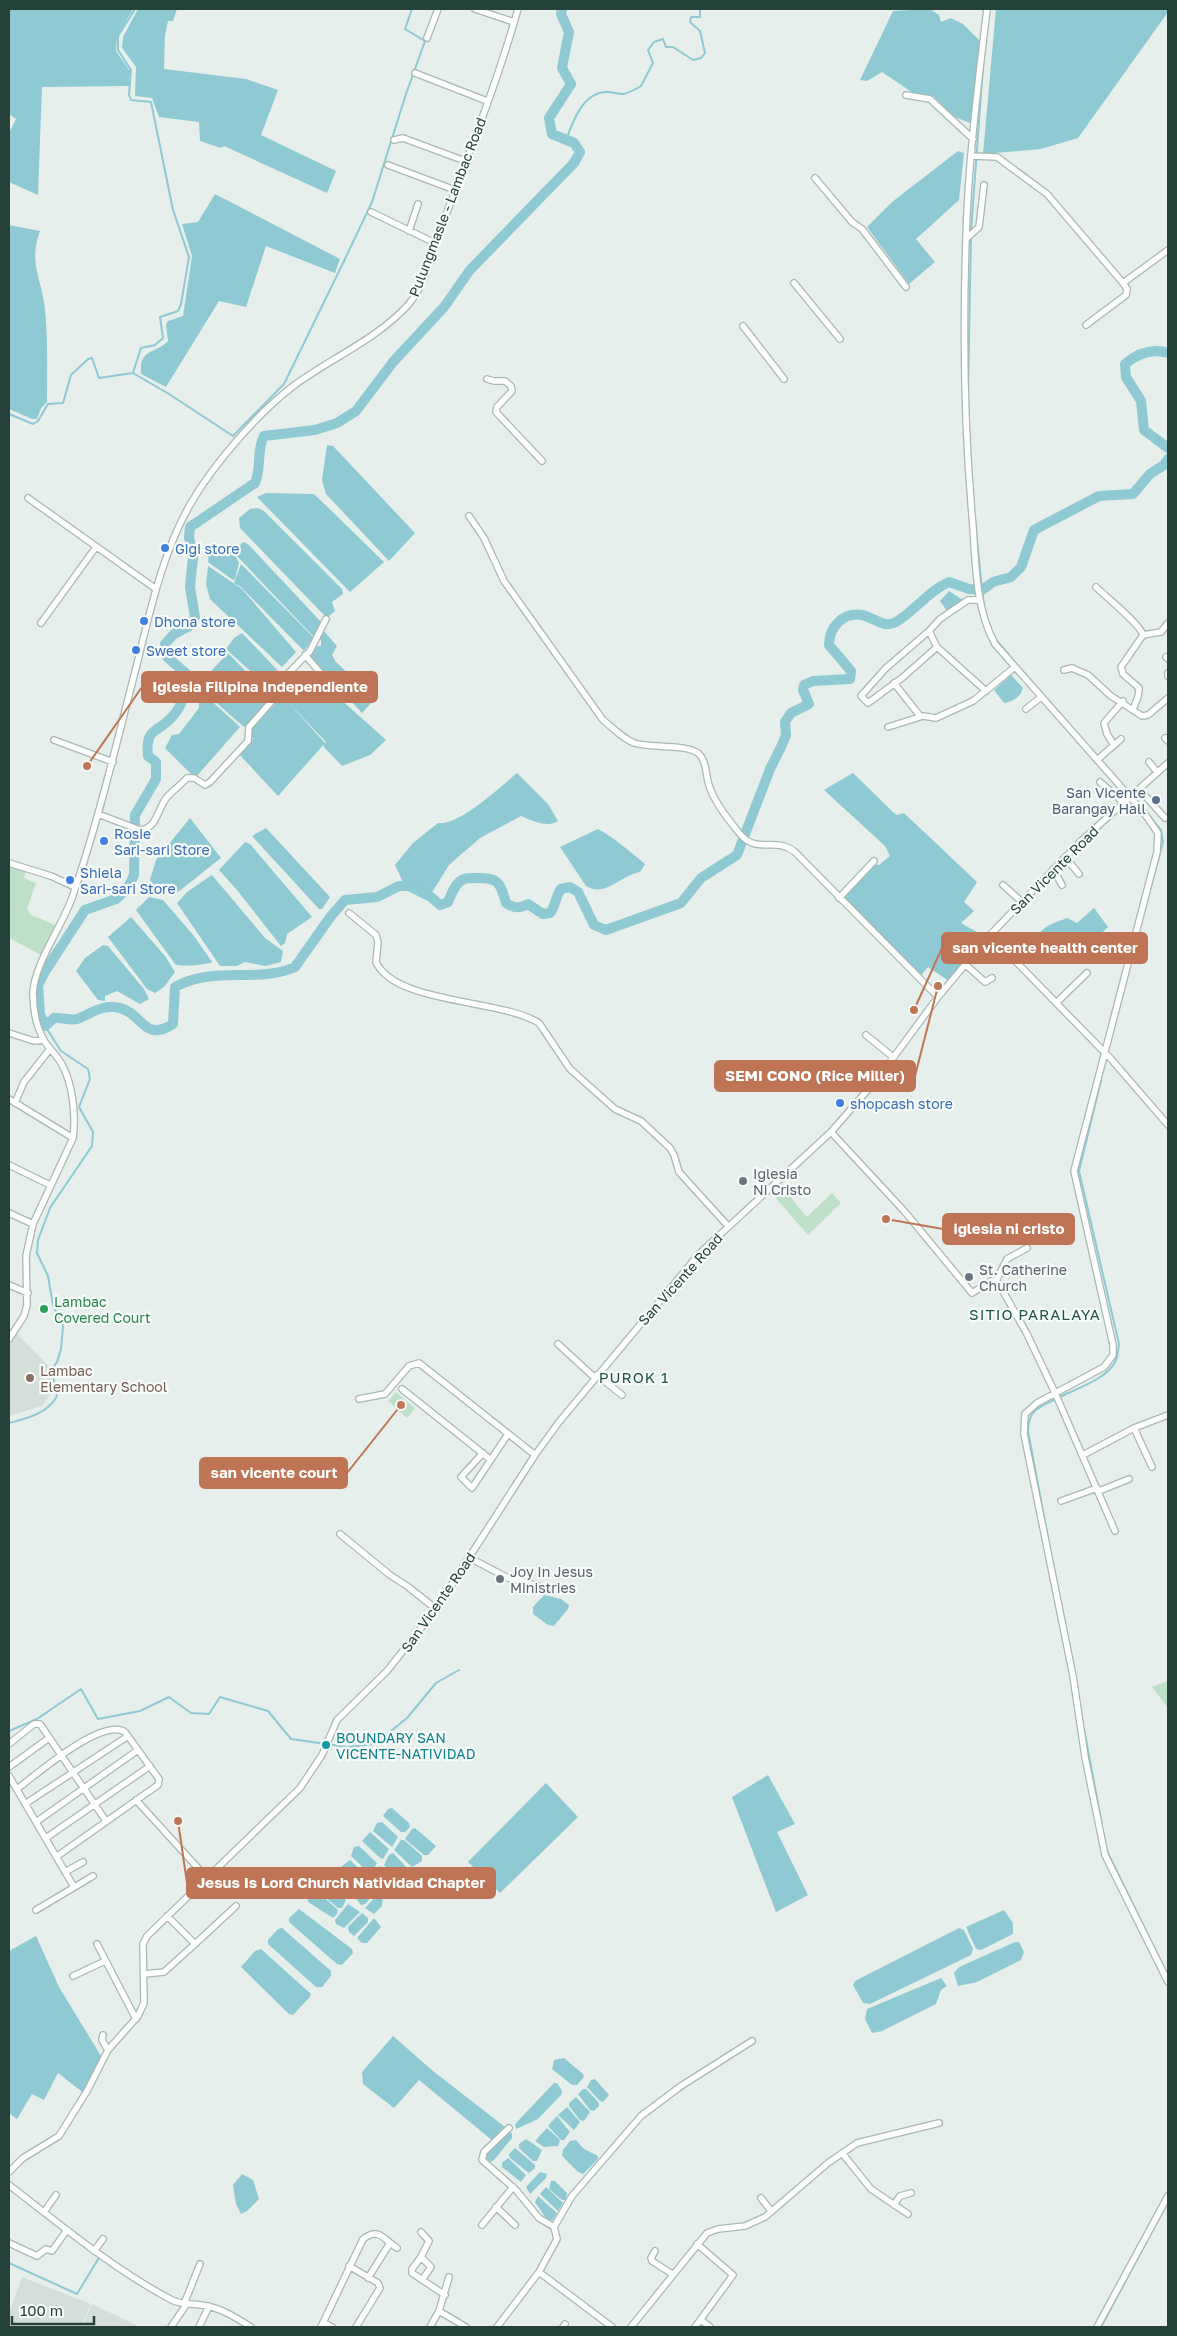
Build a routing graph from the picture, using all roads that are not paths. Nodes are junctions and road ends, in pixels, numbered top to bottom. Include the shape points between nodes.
1 (438, 9) edge
2 (475, 9) edge
3 (518, 9) edge
4 (987, 9) edge
5 (514, 22) junction
6 (427, 38) dead end
7 (415, 73) dead end
8 (906, 95) dead end
9 (486, 102) junction
10 (973, 139) junction
11 (394, 140) dead end
12 (975, 156) junction
13 (465, 161) junction
14 (388, 165) dead end
15 (815, 178) dead end
16 (984, 184) dead end
17 (455, 190) junction
18 (418, 204) dead end
19 (371, 212) dead end
20 (409, 231) junction
21 (968, 237) junction
22 (435, 243) junction
23 (1168, 250) edge
24 (794, 283) dead end
25 (1124, 283) junction
26 (906, 287) dead end
27 (1086, 325) dead end
28 (744, 326) dead end
29 (840, 339) dead end
30 (487, 379) dead end
31 (784, 379) dead end
32 (542, 462) dead end
33 (28, 498) dead end
34 (469, 516) dead end
35 (96, 547) junction
36 (1096, 587) dead end
37 (156, 589) junction
38 (980, 597) junction
39 (326, 619) dead end
40 (41, 623) dead end
41 (1168, 623) edge
42 (929, 632) junction
43 (1143, 635) junction
44 (937, 647) junction
45 (305, 655) junction
46 (1016, 667) junction
47 (1064, 670) dead end
48 (324, 677) dead end
49 (894, 683) junction
50 (986, 691) junction
51 (1042, 697) junction
52 (1167, 700) edge
53 (1123, 702) junction
54 (1026, 709) dead end
55 (1132, 709) junction
56 (920, 716) junction
57 (888, 727) dead end
58 (1121, 739) dead end
59 (54, 740) dead end
60 (1114, 745) junction
61 (1096, 760) junction
62 (113, 762) junction
63 (1149, 762) dead end
64 (1168, 763) edge
65 (1158, 772) junction
66 (1100, 782) dead end
67 (1139, 789) junction
68 (1129, 798) junction
69 (1124, 803) junction
70 (98, 814) junction
71 (1165, 818) dead end
72 (1065, 857) junction
73 (874, 861) dead end
74 (9, 863) edge
75 (1053, 870) junction
76 (1080, 874) dead end
77 (1003, 885) dead end
78 (1062, 885) dead end
79 (75, 887) junction
80 (839, 898) junction
81 (1022, 902) junction
82 (349, 913) dead end
83 (990, 935) junction
84 (966, 965) junction
85 (1087, 973) dead end
86 (992, 978) dead end
87 (938, 998) junction
88 (1057, 1002) junction
89 (9, 1033) edge
90 (866, 1035) dead end
91 (44, 1040) junction
92 (50, 1049) junction
93 (1103, 1053) junction
94 (894, 1056) junction
95 (9, 1099) edge
96 (15, 1102) junction
97 (1168, 1126) edge
98 (831, 1132) junction
99 (73, 1138) junction
100 (9, 1165) edge
101 (50, 1185) junction
102 (9, 1213) edge
103 (33, 1224) junction
104 (728, 1226) junction
105 (1027, 1248) dead end
106 (996, 1281) junction
107 (9, 1284) edge
108 (28, 1293) junction
109 (9, 1340) edge
110 (558, 1344) dead end
111 (596, 1377) junction
112 (402, 1389) dead end
113 (1055, 1393) junction
114 (622, 1396) dead end
115 (359, 1399) dead end
116 (1168, 1415) edge
117 (1134, 1428) junction
118 (508, 1434) junction
119 (483, 1453) junction
120 (535, 1455) junction
121 (1083, 1455) junction
122 (491, 1460) junction
123 (1152, 1467) dead end
124 (1129, 1479) dead end
125 (1098, 1489) junction
126 (1061, 1501) dead end
127 (1115, 1531) dead end
128 (340, 1534) dead end
129 (470, 1558) junction
130 (542, 1588) dead end
131 (436, 1609) junction
132 (128, 1736) junction
133 (49, 1738) junction
134 (9, 1744) edge
135 (138, 1750) junction
136 (60, 1756) junction
137 (150, 1766) junction
138 (9, 1767) edge
139 (71, 1773) junction
140 (9, 1776) edge
141 (17, 1788) junction
142 (83, 1789) junction
143 (136, 1800) junction
144 (25, 1804) junction
145 (94, 1805) junction
146 (106, 1821) junction
147 (36, 1822) junction
148 (46, 1838) junction
149 (56, 1857) junction
150 (84, 1862) dead end
151 (65, 1872) junction
152 (93, 1876) dead end
153 (208, 1877) junction
154 (74, 1887) junction
155 (221, 1890) dead end
156 (236, 1906) dead end
157 (36, 1910) dead end
158 (167, 1916) junction
159 (97, 1944) dead end
160 (195, 1944) junction
161 (105, 1961) junction
162 (144, 1974) junction
163 (73, 1976) dead end
164 (1168, 1982) edge
165 (136, 2019) junction
166 (103, 2035) dead end
167 (752, 2041) dead end
168 (108, 2050) junction
169 (939, 2123) dead end
170 (508, 2128) dead end
171 (842, 2152) junction
172 (9, 2172) edge
173 (9, 2185) edge
174 (513, 2187) junction
175 (911, 2193) dead end
176 (56, 2195) dead end
177 (1168, 2196) edge
178 (761, 2198) dead end
179 (894, 2205) junction
180 (496, 2207) junction
181 (44, 2212) junction
182 (771, 2212) junction
183 (908, 2214) dead end
184 (482, 2225) dead end
185 (515, 2225) dead end
186 (554, 2227) junction
187 (67, 2230) junction
188 (421, 2232) dead end
189 (103, 2239) dead end
190 (9, 2243) edge
191 (390, 2243) junction
192 (697, 2244) junction
193 (397, 2248) dead end
194 (94, 2251) junction
195 (656, 2251) dead end
196 (421, 2257) junction
197 (200, 2264) dead end
198 (349, 2266) junction
199 (539, 2272) junction
200 (672, 2274) junction
201 (449, 2276) dead end
202 (368, 2278) junction
203 (422, 2280) junction
204 (445, 2296) junction
205 (185, 2304) junction
206 (209, 2306) junction
207 (439, 2311) junction
208 (701, 2320) junction
209 (323, 2325) edge
210 (171, 2327) edge
211 (199, 2327) edge
212 (252, 2327) edge
213 (332, 2327) edge
214 (356, 2327) edge
215 (430, 2327) edge
216 (466, 2327) edge
217 (497, 2327) edge
218 (612, 2327) edge
219 (631, 2327) edge
220 (695, 2327) edge
221 (710, 2327) edge
222 (1097, 2327) edge

1 - 6 street
2 - 5 street
3 - 5 street, Pulungmasle - Lambac Road
4 - 10 street
5 - 9 street, Pulungmasle - Lambac Road
7 - 9 street
8 - 10 street via 930,99
9 - 13 street, Pulungmasle - Lambac Road
10 - 12 street
11 - 13 street via 403,138
12 - 21 street
12 - 25 street via 997,157 1047,194
13 - 17 street, Pulungmasle - Lambac Road
14 - 17 street
15 - 26 street via 862,230
16 - 21 street via 981,218 977,229
17 - 22 street, Pulungmasle - Lambac Road
18 - 20 street
19 - 20 street
20 - 22 street
21 - 38 street via 969,484
22 - 37 street, Pulungmasle - Lambac Road via 418,289 406,306 362,342 292,387 235,445 189,506 170,546
23 - 25 street
24 - 29 street
25 - 27 street via 1126,295
28 - 31 street
30 - 32 street via 505,381 511,386 512,391 496,412
33 - 35 street
34 - 80 street via 484,538 504,581 603,720 635,743 697,753 704,763 714,798 740,834 747,841 761,846 786,846
35 - 37 street
35 - 40 street
36 - 43 street via 1136,622
37 - 62 street, Pulungmasle - Lambac Road
38 - 42 street via 968,600 940,619
38 - 46 street via 989,632
39 - 45 street
41 - 43 street via 1161,632
42 - 44 street
42 - 49 street via 886,668 861,696 868,702
43 - 55 street via 1121,667 1123,674 1139,688
44 - 49 street
44 - 50 street
45 - 48 street
45 - 70 street via 274,688 272,701 249,726 249,740 207,784 187,778 168,796 149,828 140,830
46 - 50 street
46 - 51 street
47 - 53 street via 1072,668 1088,675 1111,696
49 - 56 street
50 - 56 street via 936,718
51 - 54 street
51 - 61 street
52 - 55 street via 1146,716
53 - 55 street
53 - 60 street via 1104,723
56 - 57 street
58 - 60 street
59 - 62 street
60 - 61 street
61 - 68 street
62 - 70 street, Pulungmasle - Lambac Road
63 - 65 street
64 - 65 street, San Vicente Road
65 - 67 street, San Vicente Road
66 - 69 street
67 - 68 street, San Vicente Road
67 - 71 street
68 - 69 street, San Vicente Road
68 - 93 street via 1155,826 1158,840
69 - 72 street, San Vicente Road
70 - 79 street, Pulungmasle - Lambac Road
72 - 75 street, San Vicente Road
72 - 76 street
73 - 80 street
74 - 79 street
75 - 78 street
75 - 81 street, San Vicente Road
77 - 81 street
79 - 91 street, Pulungmasle - Lambac Road via 61,926 36,973 34,1012
80 - 87 street
81 - 83 street, San Vicente Road
82 - 104 street via 376,935 376,962 386,977 437,998 500,1010 539,1023 570,1069 615,1109 641,1121 670,1148 679,1172
83 - 84 street, San Vicente Road
83 - 88 street
84 - 86 street via 985,982
84 - 87 street, San Vicente Road
85 - 88 street
87 - 94 street, San Vicente Road
88 - 93 street
89 - 91 street via 34,1041
90 - 94 street
91 - 92 street, Pulungmasle - Lambac Road
92 - 96 street via 24,1082
92 - 99 street, Pulungmasle - Lambac Road via 67,1075 75,1128
93 - 97 street
93 - 113 street via 1074,1171 1114,1346 1113,1355 1104,1367
94 - 98 street, San Vicente Road
95 - 96 street
96 - 99 street
98 - 104 street, San Vicente Road
98 - 106 street via 972,1293
99 - 101 street, Pulungmasle - Lambac Road
100 - 101 street
101 - 103 street, Pulungmasle - Lambac Road
102 - 103 street
103 - 108 street, Pulungmasle - Lambac Road via 26,1256
104 - 111 street, San Vicente Road via 699,1254
105 - 106 street via 1007,1259
106 - 113 street via 1027,1334
107 - 108 street
108 - 109 street, Pulungmasle - Lambac Road via 24,1316
110 - 111 street
111 - 114 street
111 - 120 street, San Vicente Road
112 - 119 street
113 - 121 street
113 - 164 street via 1036,1403 1025,1414 1024,1434 1073,1676 1085,1757 1109,1868
115 - 118 street via 385,1394 410,1366 418,1363
116 - 117 street
117 - 121 street
117 - 123 street
118 - 120 street
118 - 122 street
119 - 122 street
119 - 122 street via 461,1477 472,1488
120 - 129 street, San Vicente Road
121 - 125 street
124 - 125 street
125 - 126 street
125 - 127 street
128 - 131 street
129 - 130 street via 508,1578
129 - 131 street, San Vicente Road
131 - 153 street, San Vicente Road via 387,1671 337,1720 309,1777 300,1788
132 - 135 street
132 - 136 street via 120,1729 104,1731
132 - 139 street
133 - 134 street via 37,1723
133 - 136 street
133 - 138 street
135 - 137 street
135 - 142 street
136 - 139 street
136 - 141 street
137 - 143 street via 159,1783
137 - 145 street
139 - 142 street
139 - 144 street
140 - 141 street
141 - 144 street
142 - 145 street
142 - 147 street
143 - 146 street
143 - 153 street
144 - 147 street
145 - 146 street
145 - 148 street
146 - 149 street
147 - 148 street
148 - 149 street
149 - 151 street
150 - 151 street
151 - 154 street
152 - 154 street
153 - 155 street
153 - 158 street, San Vicente Road
154 - 157 street
156 - 160 street
158 - 160 street
158 - 162 street, San Vicente Road via 145,1940
159 - 161 street
160 - 162 street via 164,1972
161 - 163 street
161 - 165 street
162 - 165 street, San Vicente Road via 144,2003
165 - 168 street
166 - 168 street via 102,2040
167 - 186 street via 681,2086 642,2116 572,2196
168 - 172 street via 88,2091 59,2136 23,2158
169 - 171 street via 857,2143
170 - 174 street via 482,2156 482,2160
171 - 179 street via 871,2190
171 - 182 street
173 - 181 street
174 - 180 street
174 - 186 street via 539,2218
175 - 179 street via 900,2196
176 - 181 street
177 - 222 street
178 - 182 street
179 - 183 street
180 - 184 street
180 - 185 street
181 - 187 street
182 - 192 street via 750,2224 713,2230
186 - 199 street via 556,2242
187 - 190 street via 52,2251 46,2249 37,2256
187 - 194 street
188 - 196 street via 429,2240
189 - 194 street
191 - 193 street
191 - 198 street via 377,2233 371,2233 361,2242
191 - 202 street
192 - 200 street
192 - 208 street via 733,2275
194 - 205 street via 148,2287
195 - 200 street via 652,2261
196 - 203 street via 431,2267
196 - 203 street via 411,2271
197 - 205 street
198 - 202 street
198 - 209 street
199 - 217 street
199 - 218 street
200 - 219 street
201 - 204 street
202 - 214 street via 378,2283 380,2288
203 - 204 street
204 - 207 street
205 - 206 street
205 - 210 street
206 - 211 street
206 - 212 street
207 - 215 street
207 - 216 street
208 - 220 street
208 - 221 street
209 - 213 street

